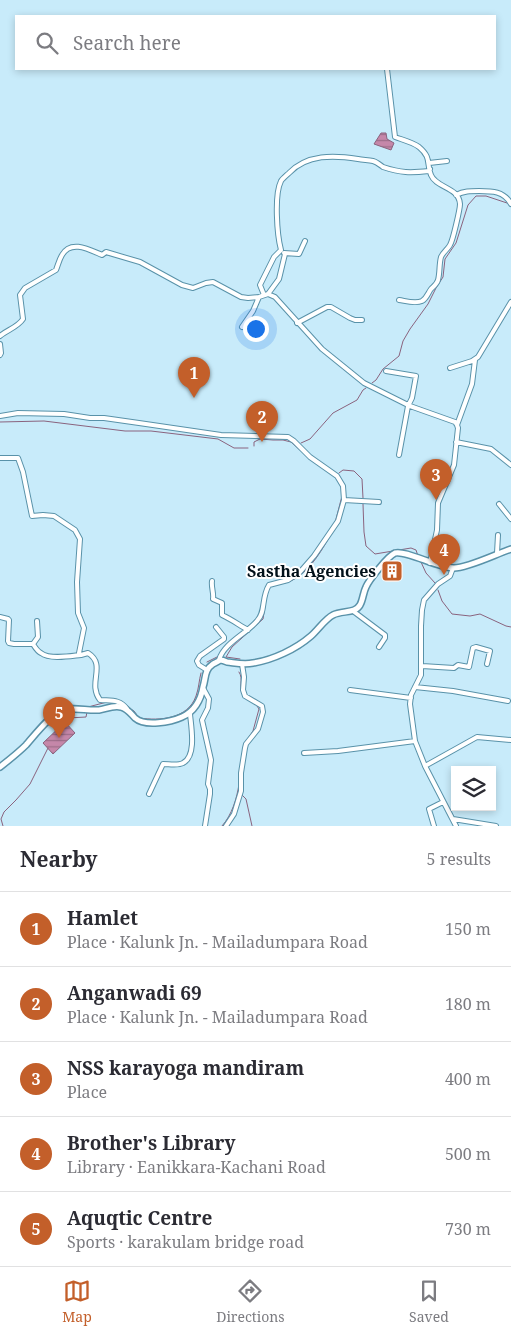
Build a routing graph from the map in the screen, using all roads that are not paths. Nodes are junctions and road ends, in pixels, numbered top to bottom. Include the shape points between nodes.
1 (387, 70) edge
2 (447, 161) dead end
3 (429, 163) junction
4 (430, 169) junction
5 (456, 195) junction
6 (511, 204) edge
7 (304, 241) dead end
8 (281, 250) junction
9 (285, 254) junction
10 (266, 295) junction
11 (258, 297) junction
12 (399, 300) dead end
13 (511, 302) edge
14 (362, 320) dead end
15 (298, 323) junction
16 (242, 326) dead end
17 (0, 336) edge
18 (0, 345) edge
19 (0, 355) edge
20 (475, 360) junction
21 (450, 368) dead end
22 (386, 371) dead end
23 (408, 406) junction
24 (0, 416) edge
25 (457, 424) junction
26 (456, 442) junction
27 (399, 455) dead end
28 (0, 458) edge
29 (511, 465) edge
30 (344, 500) junction
31 (379, 502) dead end
32 (499, 504) dead end
33 (511, 519) edge
34 (498, 535) dead end
35 (511, 549) edge
36 (497, 553) junction
37 (430, 563) junction
38 (453, 568) junction
39 (212, 581) dead end
40 (353, 611) junction
41 (0, 617) edge
42 (37, 621) dead end
43 (216, 626) dead end
44 (248, 630) junction
45 (33, 644) junction
46 (379, 648) dead end
47 (81, 655) junction
48 (219, 660) junction
49 (242, 664) junction
50 (487, 664) dead end
51 (422, 666) junction
52 (207, 670) junction
53 (415, 687) junction
54 (203, 688) junction
55 (350, 690) dead end
56 (411, 698) junction
57 (508, 701) dead end
58 (128, 710) junction
59 (190, 714) junction
60 (415, 740) junction
61 (511, 740) edge
62 (304, 753) dead end
63 (425, 766) junction
64 (0, 767) edge
65 (149, 794) dead end
66 (443, 802) junction
67 (453, 819) junction
68 (205, 826) edge
69 (226, 826) edge
70 (434, 826) edge
71 (456, 826) edge
72 (496, 826) edge

1 - 3 street via 395,137 421,148
2 - 3 street
3 - 4 street
4 - 5 street via 434,179
4 - 8 street via 401,172 374,162 329,156 295,166 281,181 277,200
5 - 6 street via 470,191 495,192
5 - 12 street via 460,204 458,215 450,246 441,258 436,283 420,302
7 - 9 street via 298,254
8 - 9 street
8 - 10 street via 260,285
9 - 10 street via 281,274
10 - 11 street
10 - 15 street via 275,297
11 - 16 street
11 - 17 street via 241,297 213,282 193,288 182,285 140,262 75,246 64,252 56,270 25,288 20,294 23,319
13 - 20 street
14 - 15 street via 328,307
15 - 23 street via 322,349 364,383
18 - 19 street
20 - 21 street
20 - 25 street via 472,384
22 - 23 street via 416,376
23 - 25 street
23 - 27 street
24 - 30 street via 64,414 221,436 288,437 337,476 343,486
25 - 26 street
26 - 29 street via 491,450
26 - 37 street via 454,465 438,502 437,530
28 - 47 street via 18,458 32,516 54,516 75,530 80,539 77,582 78,613 84,628 79,650
30 - 31 street
30 - 44 street via 338,521 300,572 288,580 269,585 262,614
32 - 33 street
34 - 36 street
35 - 36 main road
36 - 38 main road via 464,567
37 - 38 main road
37 - 40 main road via 404,553 393,554 370,579 359,606
38 - 51 street via 450,576 424,600
39 - 44 street via 214,599 222,603 222,615
40 - 46 street via 385,635
40 - 49 main road via 330,616 309,638 288,651 269,660
41 - 45 street via 9,620 9,643
42 - 45 street via 38,637
43 - 52 street via 224,639 197,661
44 - 48 street via 222,652
45 - 47 street via 44,655
47 - 58 street via 88,653 97,662 95,687 100,700 123,703
48 - 49 main road
48 - 52 main road
49 - 69 street via 245,696 262,706 263,712 258,729 246,744 241,791 234,814
50 - 51 street via 490,652 476,647 468,666
51 - 53 street
52 - 54 main road
53 - 56 street
53 - 57 street
54 - 59 main road
54 - 68 street via 209,699 202,722 211,760
55 - 56 street
56 - 60 street
58 - 59 main road via 140,722 152,724
58 - 64 main road via 111,706 100,710 59,711
59 - 65 street via 193,742 188,760 182,764 163,764
60 - 62 street
60 - 63 street
61 - 63 street via 477,736
63 - 66 street
66 - 67 street
66 - 70 street via 429,809
67 - 71 street
67 - 72 street

